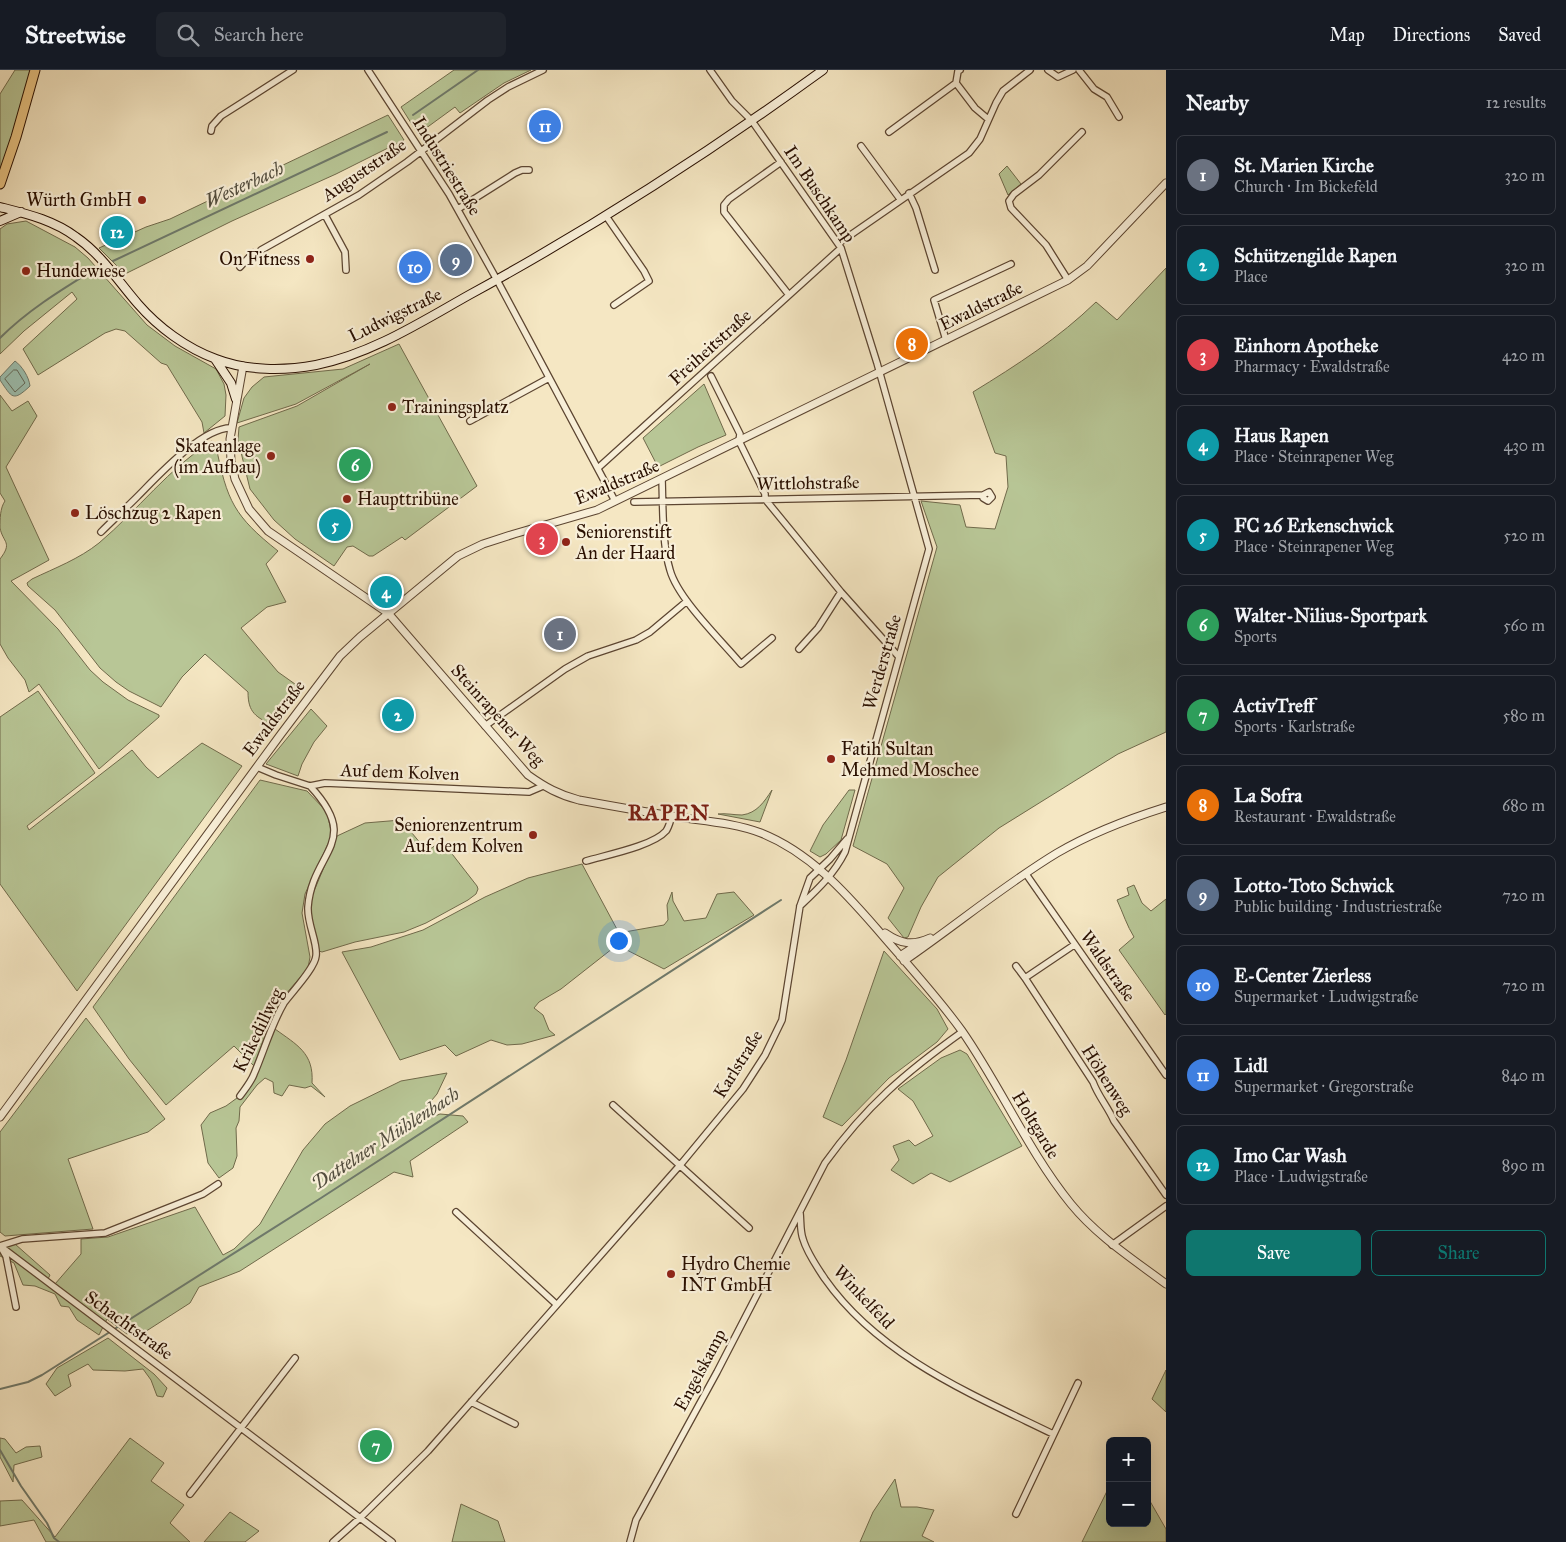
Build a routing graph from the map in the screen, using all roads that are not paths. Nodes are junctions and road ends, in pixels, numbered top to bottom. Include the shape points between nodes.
1 (35, 70) edge
2 (293, 70) edge
3 (368, 70) edge
4 (543, 70) edge
5 (710, 70) edge
6 (823, 70) edge
7 (960, 70) edge
8 (1030, 70) edge
9 (1048, 70) edge
10 (1073, 70) edge
11 (1079, 70) edge
12 (956, 83) junction
13 (1119, 117) dead end
14 (988, 119) junction
15 (752, 121) junction
16 (211, 131) dead end
17 (889, 132) dead end
18 (1082, 132) dead end
19 (861, 146) dead end
20 (420, 151) junction
21 (781, 162) junction
22 (529, 170) dead end
23 (3, 171) edge
24 (1166, 183) edge
25 (0, 184) edge
26 (909, 193) junction
27 (900, 199) junction
28 (0, 207) edge
29 (458, 209) junction
30 (21, 212) junction
31 (325, 215) junction
32 (606, 216) junction
33 (0, 221) edge
34 (840, 245) junction
35 (261, 250) dead end
36 (253, 253) dead end
37 (1011, 264) dead end
38 (240, 267) dead end
39 (346, 270) dead end
40 (935, 270) dead end
41 (497, 280) junction
42 (1068, 280) junction
43 (932, 293) dead end
44 (789, 295) junction
45 (934, 300) junction
46 (614, 305) dead end
47 (946, 340) junction
48 (215, 359) junction
49 (243, 366) junction
50 (879, 372) junction
51 (711, 376) dead end
52 (549, 378) junction
53 (236, 399) junction
54 (470, 421) dead end
55 (232, 428) junction
56 (739, 441) junction
57 (598, 468) junction
58 (662, 479) junction
59 (984, 494) dead end
60 (915, 496) junction
61 (765, 499) junction
62 (615, 501) junction
63 (662, 501) junction
64 (634, 502) dead end
65 (101, 532) dead end
66 (841, 592) junction
67 (687, 601) junction
68 (388, 614) junction
69 (772, 638) dead end
70 (799, 649) dead end
71 (899, 657) junction
72 (486, 726) junction
73 (257, 767) junction
74 (310, 786) junction
75 (543, 786) junction
76 (1166, 807) edge
77 (672, 816) junction
78 (850, 836) junction
79 (586, 861) dead end
80 (819, 868) junction
81 (1026, 874) junction
82 (829, 878) junction
83 (800, 906) junction
84 (874, 926) junction
85 (939, 934) junction
86 (921, 942) junction
87 (1074, 945) junction
88 (902, 958) junction
89 (1016, 966) dead end
90 (1025, 978) junction
91 (962, 1032) junction
92 (1166, 1075) edge
93 (240, 1096) dead end
94 (613, 1105) dead end
95 (0, 1117) edge
96 (681, 1164) junction
97 (218, 1184) dead end
98 (1166, 1195) edge
99 (1166, 1206) edge
100 (456, 1212) dead end
101 (800, 1212) junction
102 (749, 1228) dead end
103 (1112, 1245) junction
104 (0, 1246) edge
105 (1166, 1284) edge
106 (556, 1304) junction
107 (16, 1308) dead end
108 (295, 1358) dead end
109 (1078, 1383) dead end
110 (471, 1402) junction
111 (515, 1424) dead end
112 (242, 1428) junction
113 (1053, 1434) junction
114 (190, 1494) dead end
115 (1016, 1514) dead end
116 (360, 1518) junction
117 (333, 1542) edge
118 (392, 1542) edge
119 (630, 1542) edge

1 - 23 main road
2 - 16 street via 222,116
3 - 20 street, Industriestraße
4 - 20 street, Auguststraße via 488,100
5 - 15 street, Im Buschkamp
6 - 15 main road, Ludwigstraße
7 - 12 street
8 - 14 street, Freiheitstraße via 1003,91
9 - 10 street via 1058,78
11 - 13 street via 1094,89 1108,97
12 - 14 street
12 - 17 street
14 - 26 street, Freiheitstraße via 980,139 969,153
15 - 21 street, Im Buschkamp
15 - 32 main road, Ludwigstraße
18 - 42 street via 1009,201 1011,208 1046,245
19 - 27 street
20 - 29 street, Industriestraße
20 - 31 street, Auguststraße
21 - 34 street, Im Buschkamp
21 - 44 street via 729,199 724,205 724,212
22 - 29 street via 515,173
23 - 25 main road
24 - 42 street, Ewaldstraße via 1088,266
26 - 27 street, Freiheitstraße
26 - 40 street
27 - 34 street, Freiheitstraße
28 - 30 main road, Ludwigstraße
29 - 41 street, Industriestraße
30 - 33 main road
30 - 48 main road, Ludwigstraße via 42,218 75,236 98,256 160,325 184,343
31 - 35 street, Auguststraße
31 - 39 street, Auguststraße via 344,252
32 - 41 main road, Ludwigstraße
32 - 46 street via 648,281
34 - 44 street, Freiheitstraße
34 - 50 street, Im Buschkamp
36 - 38 street
37 - 45 street
41 - 49 main road, Ludwigstraße via 380,343 345,356 316,365 284,369
41 - 52 street, Industriestraße
42 - 47 street, Ewaldstraße
43 - 45 street
44 - 57 street, Freiheitstraße
45 - 47 street
47 - 50 street, Ewaldstraße
48 - 49 main road, Ludwigstraße
48 - 53 main road via 231,383
49 - 53 street, Steinrapener Weg
50 - 56 street, Ewaldstraße
50 - 60 street, Im Buschkamp
51 - 56 street via 740,434
52 - 54 street
52 - 57 street, Industriestraße
53 - 55 street, Steinrapener Weg
55 - 65 street via 216,430 180,455
55 - 68 street, Steinrapener Weg via 231,461 235,479 249,509 268,531
56 - 58 street, Ewaldstraße
56 - 61 street
57 - 62 street, Industriestraße
58 - 62 street, Ewaldstraße
58 - 63 street
59 - 60 street, Wittlohstraße
60 - 61 street, Wittlohstraße
60 - 71 street, Werderstraße via 929,549
61 - 63 street, Wittlohstraße
61 - 66 street
62 - 68 street, Ewaldstraße via 597,510 483,544 458,556
63 - 64 street, Wittlohstraße
63 - 67 street via 670,571
66 - 70 street via 818,628
66 - 71 street
67 - 69 street via 741,664
67 - 72 street via 650,632 588,656 565,669
68 - 72 street, Steinrapener Weg
68 - 73 street, Ewaldstraße via 340,656
71 - 78 street, Werderstraße
72 - 75 street, Steinrapener Weg via 528,775
73 - 74 street, Auf dem Kolven
73 - 95 street, Ewaldstraße
74 - 75 street, Auf dem Kolven via 325,783 529,792
74 - 93 street, Krikedillweg via 330,810 334,823 334,836 308,906 316,956 284,1004 253,1076
75 - 77 street, Steinrapener Weg via 579,800
76 - 81 street via 1113,825
77 - 79 street via 668,829 659,837
77 - 80 street, Steinrapener Weg via 761,833
78 - 80 street, Werderstraße
78 - 82 street, Werderstraße via 838,867
80 - 82 street, Steinrapener Weg
80 - 83 street, Karlstraße via 810,878
81 - 85 street
81 - 87 street, Waldstraße
82 - 83 street
82 - 84 street, Steinrapener Weg
83 - 96 street, Karlstraße via 782,1020 766,1055 743,1089
84 - 86 street via 894,940
84 - 88 street, Steinrapener Weg
85 - 86 street
85 - 88 street
86 - 88 street
87 - 90 street
87 - 92 street, Waldstraße
88 - 91 street, Holtgarde
89 - 90 street, Höhenweg
90 - 98 street, Höhenweg via 1094,1082 1114,1120
91 - 101 street via 872,1105 825,1163
91 - 103 street, Holtgarde via 1050,1177 1073,1206
94 - 96 street
96 - 102 street
96 - 106 street, Karlstraße
97 - 104 street via 203,1194 105,1233 22,1239
99 - 103 street
100 - 106 street
101 - 113 street, Winkelfeld via 803,1239 816,1266 835,1293 882,1339 948,1382
101 - 119 street, Engelskamp via 636,1520
103 - 105 street, Holtgarde
104 - 107 street via 6,1256
104 - 112 street, Schachtstraße
106 - 110 street, Karlstraße
108 - 112 street
109 - 113 street
110 - 111 street
110 - 116 street, Karlstraße via 428,1451
112 - 114 street
112 - 116 street, Schachtstraße
113 - 115 street
116 - 117 street, Karlstraße
116 - 118 street, Schachtstraße

